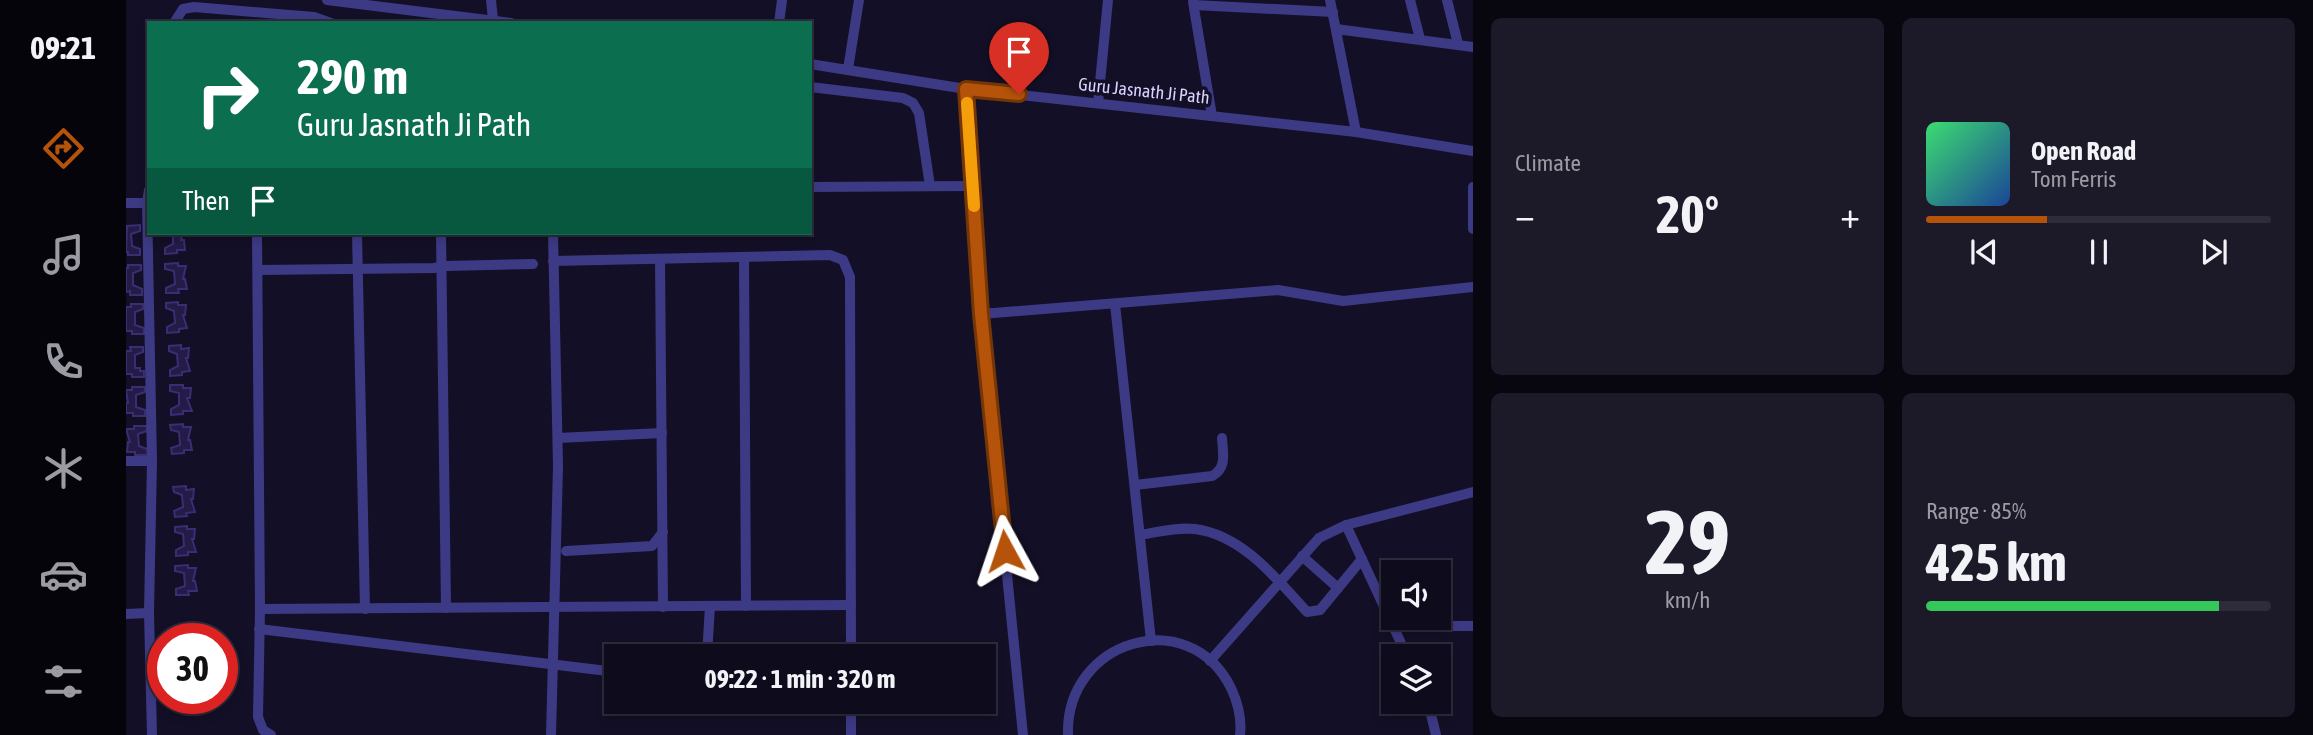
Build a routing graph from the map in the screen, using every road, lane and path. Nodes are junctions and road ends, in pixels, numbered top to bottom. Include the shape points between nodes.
1 (327, 0) edge
2 (491, 0) edge
3 (782, 0) edge
4 (859, 0) edge
5 (1105, 0) edge
6 (1330, 0) edge
7 (1410, 0) edge
8 (1447, 0) edge
9 (1193, 3) edge
10 (404, 4) edge
11 (1333, 12) junction
12 (493, 20) junction
13 (174, 21) edge
14 (325, 21) edge
15 (499, 21) edge
16 (779, 21) edge
17 (1336, 29) junction
18 (1420, 39) junction
19 (1458, 44) junction
20 (1473, 47) edge
21 (812, 64) edge
22 (848, 69) junction
23 (812, 87) edge
24 (966, 89) junction
25 (1098, 103) junction
26 (1212, 116) junction
27 (1356, 132) junction
28 (1473, 151) edge
29 (930, 186) junction
30 (972, 186) junction
31 (812, 187) edge
32 (1473, 187) edge
33 (126, 203) edge
34 (147, 203) edge
35 (1472, 216) edge
36 (1473, 229) edge
37 (148, 235) edge
38 (257, 235) edge
39 (357, 235) edge
40 (441, 235) edge
41 (553, 235) edge
42 (744, 257) junction
43 (660, 259) junction
44 (553, 261) junction
45 (533, 264) dead end
46 (441, 267) junction
47 (357, 269) junction
48 (258, 270) junction
49 (1473, 287) edge
50 (1115, 304) junction
51 (981, 314) junction
52 (662, 433) junction
53 (558, 438) junction
54 (1222, 438) dead end
55 (126, 461) edge
56 (152, 461) junction
57 (1135, 485) junction
58 (1473, 492) edge
59 (1346, 526) junction
60 (663, 532) junction
61 (1140, 535) junction
62 (566, 551) dead end
63 (1302, 556) junction
64 (1362, 559) junction
65 (1279, 581) junction
66 (1338, 589) junction
67 (1381, 600) edge
68 (851, 605) junction
69 (710, 606) junction
70 (746, 606) junction
71 (663, 607) junction
72 (446, 608) junction
73 (555, 608) junction
74 (260, 609) junction
75 (365, 609) junction
76 (149, 613) junction
77 (126, 614) edge
78 (1451, 626) edge
79 (1473, 626) edge
80 (259, 629) junction
81 (1151, 641) junction
82 (707, 644) edge
83 (851, 644) edge
84 (1210, 661) junction
85 (553, 664) junction
86 (604, 670) edge
87 (849, 714) edge
88 (1431, 714) edge
89 (266, 733) edge
90 (152, 735) edge
91 (551, 735) edge
92 (851, 735) edge
93 (1023, 735) edge
94 (1068, 735) edge
95 (1240, 735) edge
96 (1436, 735) edge

1 - 10 street
2 - 12 street
3 - 16 street
4 - 22 street
5 - 25 street
6 - 11 street
7 - 18 street
8 - 19 street
9 - 11 street
9 - 26 street
10 - 12 street
11 - 17 street
12 - 15 street
13 - 14 street via 183,9 194,7
17 - 18 street
17 - 27 street
18 - 19 street
19 - 20 street
21 - 22 street, Guru Jasnath Ji Path
22 - 24 street, Guru Jasnath Ji Path
23 - 29 street via 913,103 919,113
24 - 25 street, Guru Jasnath Ji Path
24 - 30 street
25 - 26 street, Guru Jasnath Ji Path
26 - 27 street, Guru Jasnath Ji Path
27 - 28 street, Guru Jasnath Ji Path
29 - 30 street
29 - 31 street
30 - 51 street
32 - 35 street
33 - 34 street
35 - 36 street
37 - 56 street
38 - 48 street
39 - 47 street
40 - 46 street
41 - 44 street
42 - 43 street
42 - 68 street via 830,255 843,260 850,277
42 - 70 street
43 - 44 street
43 - 52 street
44 - 53 street
45 - 46 street
46 - 47 street
46 - 72 street
47 - 48 street
47 - 75 street
48 - 74 street
49 - 50 street via 1343,301 1278,290
50 - 51 street
50 - 57 street
51 - 93 street
52 - 53 street
52 - 60 street
53 - 73 street
54 - 57 street via 1223,462 1212,477
55 - 56 street
56 - 76 street
57 - 61 street
58 - 59 street
59 - 63 street via 1319,538
59 - 64 street
60 - 62 street via 652,546
60 - 71 street
61 - 65 street via 1181,528 1222,535
61 - 81 street
63 - 65 street
63 - 66 street
64 - 66 street
64 - 67 street
65 - 66 street via 1307,612 1320,610
65 - 84 street
68 - 70 street
68 - 83 street
69 - 70 street
69 - 71 street
69 - 82 street
71 - 73 street
72 - 73 street
72 - 75 street
73 - 85 street
74 - 75 street
74 - 80 street
76 - 77 street
76 - 90 street
78 - 79 street
80 - 85 street
80 - 89 street via 258,716
81 - 84 street via 1182,646
81 - 94 street via 1121,648 1095,665 1072,700
84 - 95 street via 1237,701
85 - 86 street
85 - 91 street
87 - 92 street
88 - 96 street

